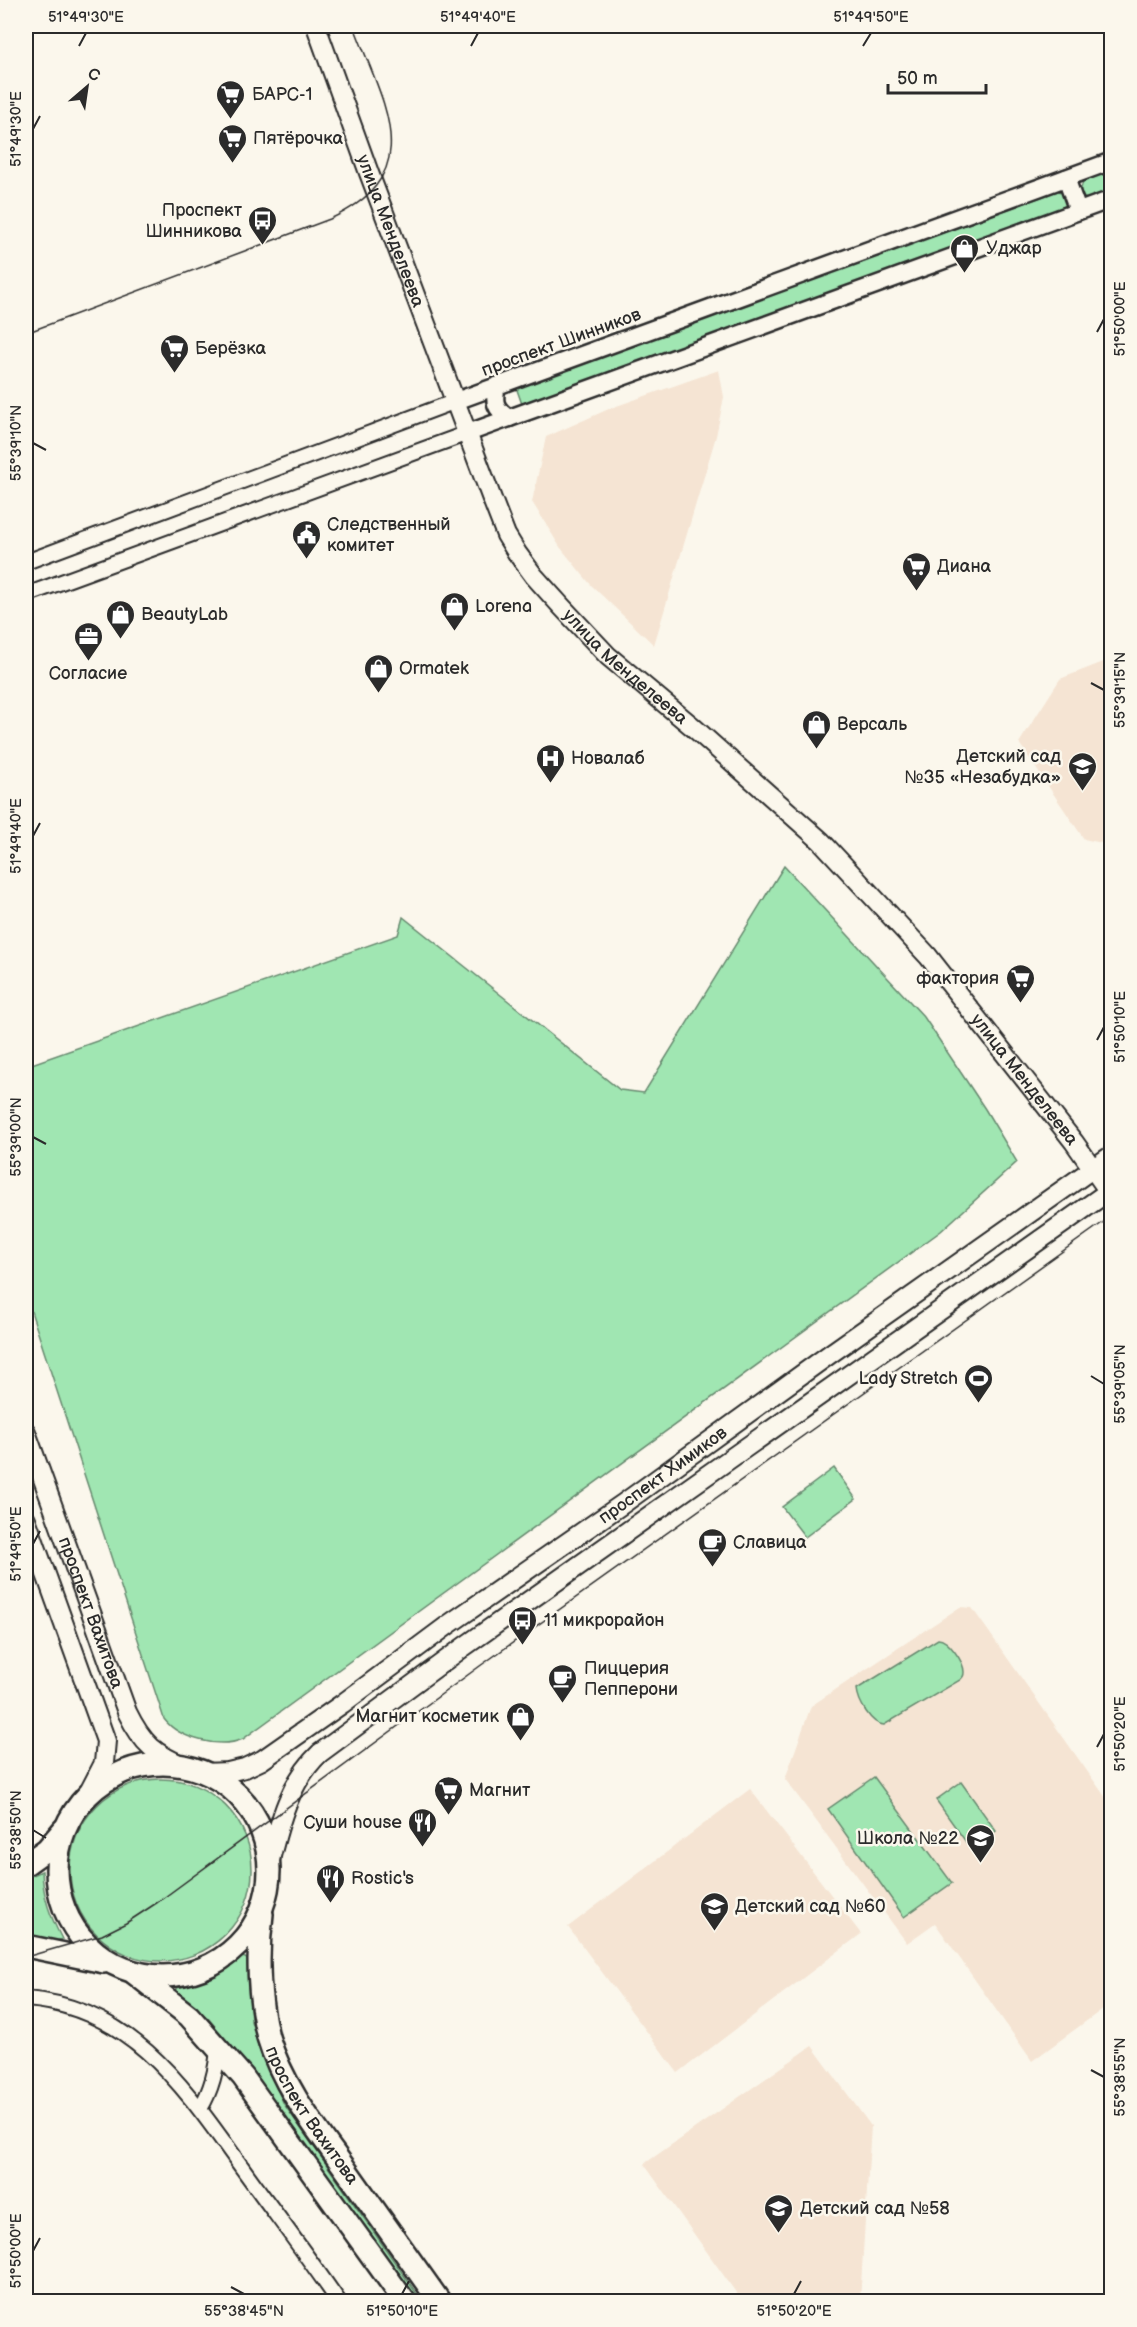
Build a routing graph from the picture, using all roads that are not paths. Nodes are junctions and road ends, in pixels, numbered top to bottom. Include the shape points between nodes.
1 (316, 26) edge
2 (1112, 161) edge
3 (1066, 178) junction
4 (1112, 199) edge
5 (1078, 211) junction
6 (497, 386) junction
7 (456, 401) junction
8 (509, 418) junction
9 (468, 433) junction
10 (26, 562) edge
11 (26, 595) edge
12 (1112, 1155) edge
13 (1093, 1169) junction
14 (1110, 1192) edge
15 (830, 1354) junction
16 (847, 1375) junction
17 (26, 1432) edge
18 (26, 1519) edge
19 (196, 1770) junction
20 (89, 1792) junction
21 (64, 1828) junction
22 (26, 1864) edge
23 (269, 1864) junction
24 (263, 1903) junction
25 (26, 1946) edge
26 (124, 1969) junction
27 (26, 1999) edge
28 (218, 2046) junction
29 (200, 2109) junction
30 (339, 2301) edge
31 (405, 2301) edge
32 (440, 2301) edge

1 - 7 main road, улица Менделеева
2 - 3 street, проспект Шинников
3 - 5 street
3 - 6 street, проспект Шинников
4 - 5 street
5 - 8 street
6 - 7 street, проспект Шинников
6 - 8 street via 494,399 499,412
7 - 9 main road, улица Менделеева
7 - 10 street, проспект Шинников
8 - 9 street
9 - 11 street
9 - 13 main road, улица Менделеева via 506,535 534,576 608,656 855,875 981,1021
12 - 13 main road, проспект Химиков
13 - 14 main road, улица Менделеева
13 - 15 main road, проспект Химиков
14 - 16 main road, проспект Химиков
15 - 16 main road
15 - 19 main road, проспект Химиков via 262,1760 228,1772
16 - 23 main road, проспект Химиков via 320,1753 294,1786
17 - 19 main road, проспект Вахитова via 136,1730 154,1751
18 - 20 main road, проспект Вахитова via 106,1741 104,1763
19 - 20 main road, проспект Вахитова via 138,1767
19 - 23 main road, проспект Вахитова via 229,1788 253,1814 263,1833
20 - 21 main road, проспект Вахитова
21 - 22 main road
21 - 26 main road, проспект Вахитова via 58,1857 63,1904 84,1942
23 - 24 main road, проспект Вахитова
24 - 26 main road, проспект Вахитова via 235,1948 216,1963 191,1973 165,1976
24 - 32 main road, проспект Вахитова via 259,1935 261,2001 279,2065 308,2117
25 - 26 main road via 89,1957
26 - 28 main road, проспект Вахитова via 189,2016
27 - 29 street via 69,2007 127,2036 165,2067
28 - 29 street via 210,2092
28 - 31 main road, проспект Вахитова
29 - 30 street

